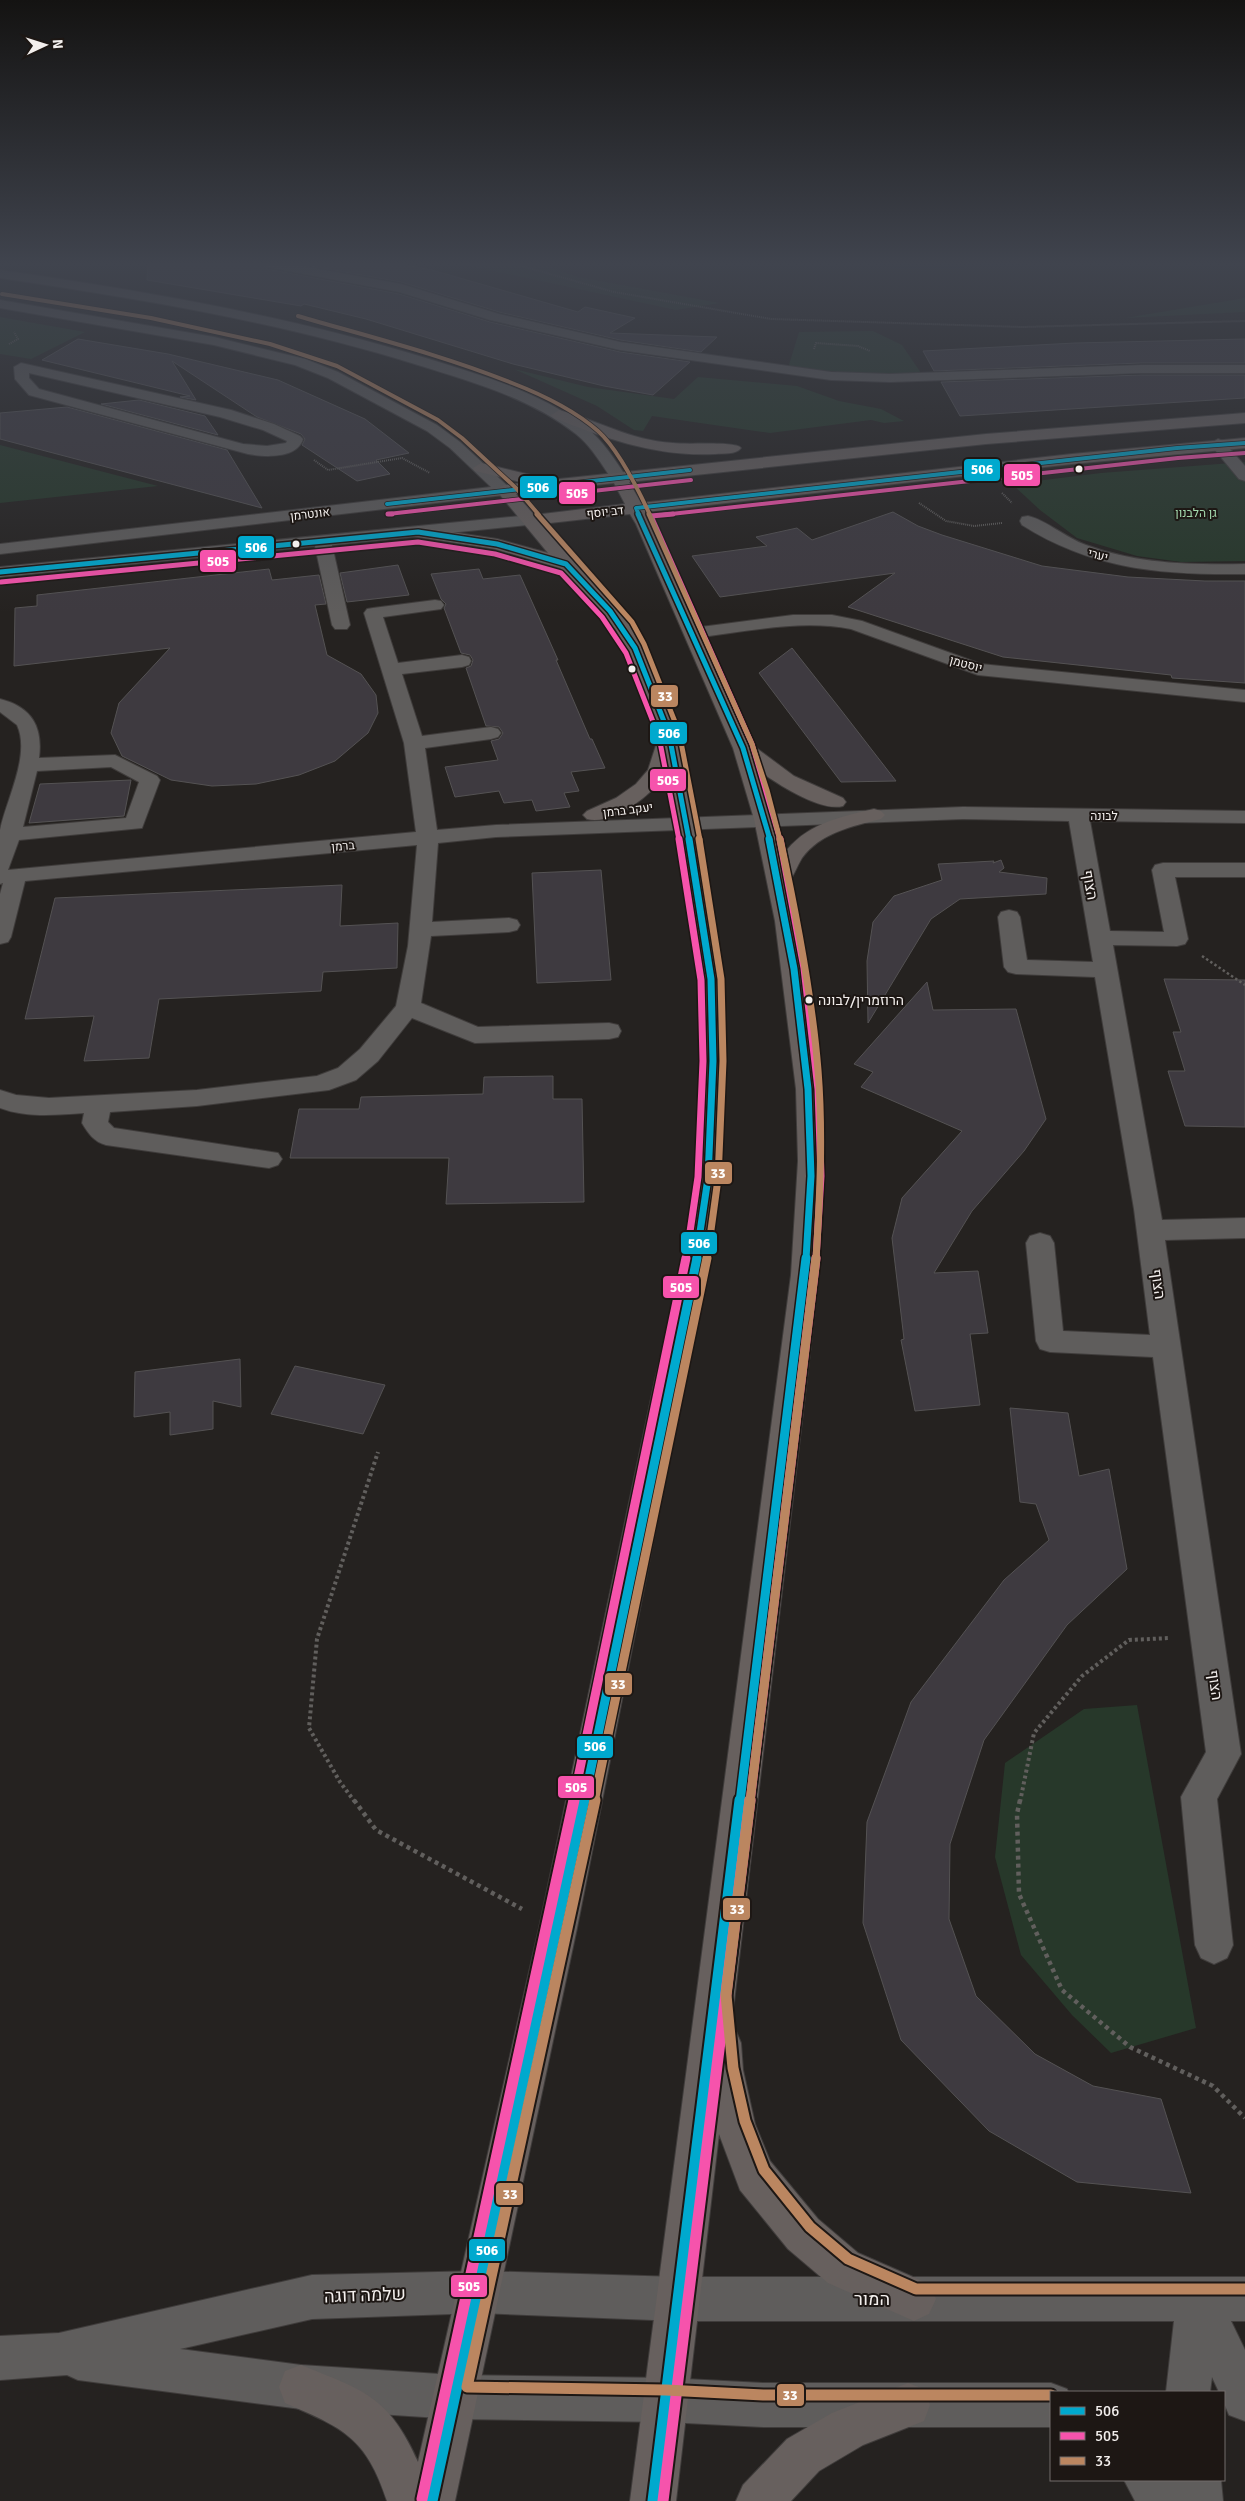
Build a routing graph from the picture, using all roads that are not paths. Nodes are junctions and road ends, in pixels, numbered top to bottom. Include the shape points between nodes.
1 (22, 380) edge
2 (84, 380) edge
3 (342, 380) edge
4 (480, 380) edge
5 (559, 415) junction
6 (1245, 418) edge
7 (1149, 424) junction
8 (967, 426) dead end
9 (1245, 443) edge
10 (1218, 444) junction
11 (293, 446) joint
12 (746, 447) dead end
13 (481, 468) junction
14 (1245, 476) edge
15 (619, 478) junction
16 (554, 485) junction
17 (501, 493) junction
18 (634, 504) junction
19 (597, 512) junction
20 (531, 520) junction
21 (1028, 521) road end
22 (644, 524) junction
23 (418, 532) junction
24 (322, 540) junction
25 (0, 549) edge
26 (566, 564) junction
27 (1245, 568) edge
28 (0, 572) edge
29 (435, 605) dead end
30 (341, 625) dead end
31 (693, 633) junction
32 (462, 661) dead end
33 (391, 670) junction
34 (1245, 696) edge
35 (0, 705) edge
36 (491, 733) dead end
37 (668, 734) junction
38 (414, 743) junction
39 (743, 748) junction
40 (28, 765) junction
41 (836, 802) junction
42 (763, 811) junction
43 (963, 813) junction
44 (685, 814) junction
45 (594, 815) junction
46 (874, 815) junction
47 (1078, 816) junction
48 (1245, 817) edge
49 (496, 831) junction
50 (9, 834) junction
51 (428, 838) junction
52 (1245, 870) edge
53 (5, 873) edge
54 (779, 881) junction
55 (1009, 917) dead end
56 (509, 925) dead end
57 (420, 930) junction
58 (0, 937) edge
59 (1100, 938) junction
60 (1106, 970) junction
61 (408, 1007) junction
62 (609, 1031) dead end
63 (0, 1098) edge
64 (99, 1104) junction
65 (269, 1159) dead end
66 (1245, 1228) edge
67 (1150, 1230) junction
68 (1040, 1243) dead end
69 (1167, 1347) junction
70 (1235, 1754) edge
71 (1214, 1945) dead end
72 (716, 1995) junction
73 (479, 2292) junction
74 (678, 2299) junction
75 (914, 2299) junction
76 (1198, 2299) junction
77 (1245, 2299) edge
78 (59, 2355) junction
79 (0, 2358) edge
80 (301, 2387) junction
81 (1188, 2391) edge
82 (455, 2397) junction
83 (1245, 2399) edge
84 (666, 2400) junction
85 (908, 2405) junction
86 (1225, 2405) edge
87 (1245, 2405) edge
88 (1045, 2407) edge
89 (1148, 2481) edge
90 (1198, 2481) edge
91 (410, 2501) edge
92 (432, 2501) edge
93 (653, 2501) edge
94 (759, 2501) edge
95 (1164, 2501) edge
96 (1200, 2501) edge

1 - 11 street via 34,392 59,400 262,453
2 - 11 street via 213,410 283,433 295,439
3 - 13 street via 424,423
4 - 5 street
5 - 12 main road via 609,435 649,446 689,450
5 - 15 street via 592,439
6 - 7 main road
7 - 8 main road via 1048,422
7 - 15 main road
9 - 10 main road, דב יוסף
10 - 14 street
10 - 18 main road, דב יוסף via 667,505
13 - 16 main road
13 - 17 street
15 - 16 main road, אונטרמן
15 - 18 main road
16 - 17 main road, אונטרמן
16 - 18 main road
17 - 19 main road
17 - 20 main road
17 - 25 street, אונטרמן
18 - 19 main road, דב יוסף
18 - 22 main road
19 - 20 main road, דב יוסף
19 - 22 main road
20 - 23 street, אונטרמן
20 - 26 main road
21 - 27 street, יערי via 1073,548 1104,558 1177,568
22 - 31 main road
23 - 24 street, אונטרמן
23 - 26 main road via 497,544
24 - 28 street, אונטרמן
24 - 30 street
26 - 37 main road via 624,628
29 - 33 street via 373,613
31 - 34 street, יוסטמן via 793,620 832,620 856,625 978,669
31 - 39 main road
32 - 33 street
33 - 38 street
35 - 40 street via 16,712 29,728 32,751
36 - 38 street
37 - 44 main road
37 - 45 main road via 664,759 646,788 633,799
38 - 51 street
39 - 41 main road via 793,786
39 - 42 main road
40 - 50 street
40 - 50 street via 114,761 150,780 136,824
41 - 42 street, לבונה
41 - 43 street, לבונה
42 - 44 street, לבונה
42 - 46 street, לבונה
42 - 54 main road
43 - 46 street, לבונה
43 - 47 street, לבונה
44 - 45 street, יעקב ברמן
44 - 49 street, ברמן
44 - 73 main road via 710,979 713,1060 708,1178 694,1277
45 - 49 street, יעקב ברמן
46 - 54 main road via 846,822 812,837 797,850
47 - 48 street, לבונה
47 - 59 street, הצוף
49 - 51 street, ברמן
50 - 53 street
51 - 53 street, ברמן
51 - 57 street
52 - 59 street via 1163,870 1177,939
53 - 58 street
54 - 72 main road via 809,1089 811,1162 805,1275
55 - 60 street via 1016,967
56 - 57 street
57 - 61 street
59 - 60 street, הצוף
60 - 67 street, הצוף
61 - 62 street via 475,1035
61 - 64 street via 369,1055 347,1074 320,1084 197,1098
63 - 64 street via 12,1104 49,1107
64 - 65 street via 95,1124 106,1136
66 - 67 street
67 - 69 street, הצוף
68 - 69 street via 1050,1341
69 - 70 street, הצוף via 1208,1636
70 - 71 street via 1199,1797
72 - 74 main road
72 - 75 main road via 723,2070 735,2124 755,2175 802,2234 843,2268
73 - 74 street, שלמה דוגה
73 - 78 street, שלמה דוגה via 312,2297
73 - 82 main road
74 - 75 street, המור
74 - 84 main road
75 - 76 street, המור
76 - 77 street, המור
76 - 81 street
76 - 83 street
78 - 79 street, שלמה דוגה
78 - 80 street, שלמה דוגה
80 - 82 street, שלמה דוגה
80 - 91 main road via 356,2413 383,2441 404,2481
82 - 84 street
82 - 92 main road
84 - 85 street via 763,2405
84 - 93 main road
85 - 88 street
85 - 94 main road via 848,2429 802,2454
86 - 87 street
89 - 95 street
90 - 96 street

